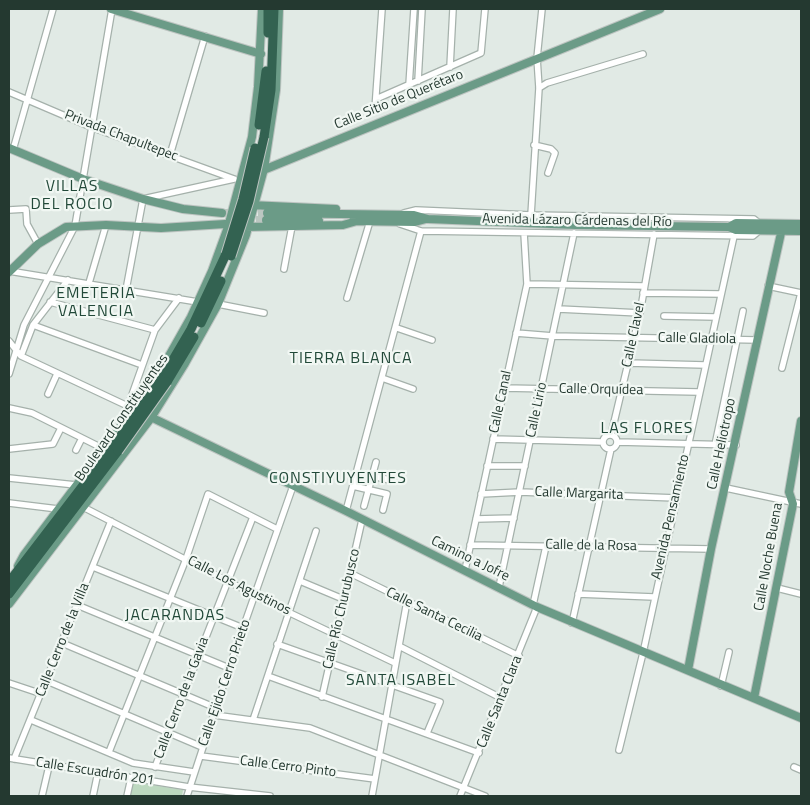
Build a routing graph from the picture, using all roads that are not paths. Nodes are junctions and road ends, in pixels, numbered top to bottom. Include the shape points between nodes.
1 (53, 9) edge
2 (112, 9) edge
3 (262, 9) edge
4 (268, 9) edge
5 (274, 9) edge
6 (279, 9) edge
7 (382, 9) edge
8 (414, 9) edge
9 (422, 9) edge
10 (453, 9) edge
11 (485, 9) edge
12 (542, 9) edge
13 (660, 9) edge
14 (205, 36) junction
15 (261, 54) junction
16 (643, 54) dead end
17 (537, 58) junction
18 (450, 67) junction
19 (418, 81) junction
20 (409, 85) junction
21 (539, 88) junction
22 (267, 89) junction
23 (9, 92) edge
24 (26, 98) junction
25 (376, 99) junction
26 (375, 109) dead end
27 (91, 126) junction
28 (534, 145) junction
29 (11, 149) edge
30 (170, 155) junction
31 (264, 169) junction
32 (548, 173) dead end
33 (83, 178) junction
34 (238, 179) junction
35 (143, 199) junction
36 (255, 205) junction
37 (234, 206) junction
38 (9, 210) edge
39 (222, 213) tunnel mouth
40 (378, 215) junction
41 (532, 215) junction
42 (395, 218) junction
43 (357, 221) junction
44 (370, 221) junction
45 (801, 224) edge
46 (106, 225) junction
47 (75, 226) junction
48 (226, 226) junction
49 (292, 226) junction
50 (137, 227) junction
51 (249, 227) junction
52 (760, 227) junction
53 (783, 228) junction
54 (421, 231) junction
55 (801, 231) edge
56 (524, 233) junction
57 (574, 233) junction
58 (654, 234) junction
59 (734, 236) junction
60 (38, 244) junction
61 (284, 269) dead end
62 (9, 272) edge
63 (49, 277) junction
64 (68, 280) junction
65 (89, 283) junction
66 (527, 284) junction
67 (565, 285) junction
68 (768, 286) junction
69 (126, 290) junction
70 (644, 290) junction
71 (801, 293) edge
72 (721, 294) junction
73 (179, 298) junction
74 (347, 298) dead end
75 (50, 302) junction
76 (198, 302) junction
77 (218, 304) junction
78 (559, 309) junction
79 (743, 311) dead end
80 (264, 313) dead end
81 (640, 313) junction
82 (664, 316) dead end
83 (716, 317) junction
84 (33, 325) junction
85 (397, 328) junction
86 (155, 330) junction
87 (516, 332) junction
88 (553, 336) junction
89 (633, 338) junction
90 (432, 340) dead end
91 (711, 340) junction
92 (738, 340) junction
93 (757, 340) junction
94 (9, 341) edge
95 (12, 355) edge
96 (22, 356) junction
97 (628, 363) junction
98 (142, 365) junction
99 (705, 366) junction
100 (782, 368) dead end
101 (9, 374) edge
102 (57, 374) junction
103 (382, 378) junction
104 (504, 388) junction
105 (413, 389) dead end
106 (541, 389) junction
107 (622, 389) junction
108 (698, 392) junction
109 (48, 394) dead end
110 (9, 408) edge
111 (131, 408) junction
112 (151, 418) junction
113 (801, 421) edge
114 (62, 428) junction
115 (114, 435) junction
116 (611, 435) junction
117 (82, 438) junction
118 (493, 439) junction
119 (530, 441) junction
120 (603, 442) junction
121 (618, 442) junction
122 (688, 444) junction
123 (715, 445) junction
124 (736, 445) junction
125 (799, 445) edge
126 (128, 448) junction
127 (9, 449) edge
128 (104, 449) junction
129 (611, 449) junction
130 (76, 450) dead end
131 (376, 462) dead end
132 (487, 466) junction
133 (525, 466) junction
134 (372, 476) junction
135 (9, 478) edge
136 (390, 480) dead end
137 (76, 486) junction
138 (293, 486) junction
139 (353, 486) junction
140 (726, 488) junction
141 (369, 490) junction
142 (520, 492) junction
143 (481, 494) junction
144 (599, 495) junction
145 (676, 498) junction
146 (79, 502) junction
147 (9, 503) edge
148 (797, 504) edge
149 (364, 506) dead end
150 (58, 509) junction
151 (383, 510) dead end
152 (346, 511) junction
153 (253, 517) junction
154 (514, 518) junction
155 (476, 519) junction
156 (362, 520) junction
157 (111, 521) junction
158 (277, 529) junction
159 (316, 531) dead end
160 (470, 545) junction
161 (508, 545) junction
162 (546, 546) junction
163 (588, 546) junction
164 (665, 548) junction
165 (712, 549) junction
166 (186, 559) junction
167 (92, 566) junction
168 (465, 570) junction
169 (350, 573) junction
170 (10, 580) edge
171 (228, 581) junction
172 (300, 581) junction
173 (499, 587) junction
174 (777, 588) junction
175 (9, 594) edge
176 (256, 594) junction
177 (578, 594) junction
178 (801, 594) edge
179 (654, 596) junction
180 (170, 599) junction
181 (343, 599) junction
182 (407, 601) junction
183 (9, 604) edge
184 (77, 605) junction
185 (535, 606) junction
186 (288, 612) junction
187 (214, 616) junction
188 (572, 623) junction
189 (243, 628) junction
190 (337, 634) junction
191 (155, 637) junction
192 (62, 643) junction
193 (277, 644) junction
194 (399, 646) junction
195 (643, 652) junction
196 (729, 652) dead end
197 (199, 655) junction
198 (519, 656) junction
199 (395, 663) junction
200 (330, 664) junction
201 (229, 668) junction
202 (688, 670) junction
203 (139, 676) junction
204 (268, 676) junction
205 (46, 682) junction
206 (9, 683) edge
207 (391, 686) junction
208 (721, 686) junction
209 (42, 694) junction
210 (184, 695) junction
211 (322, 697) junction
212 (501, 698) junction
213 (754, 698) junction
214 (216, 708) junction
215 (124, 715) junction
216 (214, 715) junction
217 (385, 718) junction
218 (801, 718) edge
219 (31, 720) junction
220 (253, 720) junction
221 (168, 733) junction
222 (427, 734) junction
223 (202, 747) junction
224 (619, 750) dead end
225 (110, 752) junction
226 (479, 753) junction
227 (379, 754) junction
228 (201, 756) junction
229 (10, 759) edge
230 (49, 766) junction
231 (155, 767) junction
232 (794, 767) dead end
233 (801, 770) edge
234 (98, 772) junction
235 (194, 772) junction
236 (131, 778) junction
237 (375, 779) junction
238 (464, 786) junction
239 (189, 787) junction
240 (238, 794) edge
241 (42, 796) edge
242 (93, 796) edge
243 (127, 796) edge
244 (187, 796) edge
245 (270, 796) edge
246 (372, 796) edge
247 (460, 796) edge
248 (486, 796) edge

1 - 24 street
2 - 14 main road
2 - 27 street
3 - 15 main road
4 - 22 highway, Boulevard Constituyentes
5 - 22 highway, Boulevard Constituyentes
6 - 31 main road via 276,90
7 - 25 street
8 - 20 street
9 - 19 street
10 - 18 street
11 - 18 street via 481,53
12 - 17 street
13 - 17 main road, Calle Sitio de Querétaro
14 - 15 main road
14 - 30 street
15 - 34 main road via 252,137
16 - 21 street
17 - 21 street
17 - 31 main road, Calle Sitio de Querétaro
18 - 19 street
19 - 20 street
20 - 25 street
21 - 28 street
22 - 146 highway, Boulevard Constituyentes, bridge via 264,136 249,201 240,233 209,307 154,403
23 - 24 street, Privada Chapultepec
24 - 27 street, Privada Chapultepec
24 - 29 street
25 - 26 street
27 - 30 street, Privada Chapultepec
27 - 33 street
28 - 32 street via 555,153
28 - 41 street
29 - 33 main road
30 - 34 street, Privada Chapultepec
31 - 34 main road, Calle Sitio de Querétaro
31 - 36 main road
33 - 35 main road
33 - 47 street
34 - 35 street, Calle Sitio de Querétaro
34 - 37 main road
35 - 39 main road via 183,209
35 - 50 street
36 - 37 main road
36 - 40 main road via 359,210
36 - 51 main road
37 - 48 main road
38 - 60 street via 26,209 27,224
40 - 42 main road, Avenida Lázaro Cárdenas del Río
40 - 43 main road, Avenida Lázaro Cárdenas del Río via 266,216
41 - 42 street, Avenida Lázaro Cárdenas del Río via 416,210
41 - 52 street, Avenida Lázaro Cárdenas del Río via 754,219
42 - 44 main road, Avenida Lázaro Cárdenas del Río
42 - 52 main road, Avenida Lázaro Cárdenas del Río via 415,222 428,219 729,227 736,223
42 - 54 street, Avenida Lázaro Cárdenas del Río
43 - 44 main road, Avenida Lázaro Cárdenas del Río
43 - 49 main road via 343,225
44 - 74 street
45 - 53 main road, Avenida Lázaro Cárdenas del Río
46 - 47 main road
46 - 50 main road
46 - 65 street
47 - 60 main road via 60,229
47 - 63 street
48 - 50 main road via 172,231
48 - 51 main road
48 - 76 main road
49 - 51 main road
49 - 61 street
50 - 69 street
51 - 77 main road
52 - 53 main road, Avenida Lázaro Cárdenas del Río
52 - 59 street, Avenida Lázaro Cárdenas del Río via 753,236
53 - 55 main road, Avenida Lázaro Cárdenas del Río
53 - 68 main road, Calle Heliotropo
54 - 56 street, Avenida Lázaro Cárdenas del Río
54 - 85 street
56 - 57 street, Avenida Lázaro Cárdenas del Río
56 - 66 street, Calle Canal
57 - 58 street, Avenida Lázaro Cárdenas del Río
57 - 67 street, Calle Lirio
58 - 59 street, Avenida Lázaro Cárdenas del Río
58 - 70 street, Calle Clavel
59 - 72 street, Avenida Pensamiento
60 - 62 main road
62 - 63 street
63 - 64 street
63 - 95 street
64 - 65 street
64 - 75 street
65 - 69 street
66 - 67 street
66 - 87 street, Calle Canal
67 - 70 street
67 - 78 street, Calle Lirio
68 - 71 street
68 - 93 main road, Calle Heliotropo
69 - 73 street
70 - 72 street
70 - 81 street, Calle Clavel
71 - 100 street
72 - 83 street, Avenida Pensamiento
73 - 76 street
73 - 86 street
75 - 84 street
75 - 86 street
76 - 111 main road via 169,356
77 - 80 street
77 - 112 main road
78 - 81 street
78 - 88 street, Calle Lirio
79 - 92 street
81 - 89 street, Calle Clavel
82 - 83 street
83 - 91 street, Avenida Pensamiento
84 - 96 street
84 - 98 street
85 - 90 street
85 - 103 street
86 - 98 street
87 - 88 street, Calle Gladiola
87 - 104 street, Calle Canal
88 - 89 street, Calle Gladiola
88 - 106 street, Calle Lirio
89 - 91 street, Calle Gladiola
89 - 97 street, Calle Clavel
91 - 92 street, Calle Gladiola
91 - 99 street, Avenida Pensamiento
92 - 93 street, Calle Gladiola
92 - 123 street
93 - 124 main road, Calle Heliotropo
94 - 95 street
95 - 96 street
95 - 101 street
96 - 102 street
97 - 99 street
97 - 107 street, Calle Clavel
98 - 111 street
99 - 108 street, Avenida Pensamiento
102 - 109 street
102 - 111 street
103 - 105 street
103 - 139 street
104 - 106 street, Calle Orquídea
104 - 118 street, Calle Canal
106 - 107 street, Calle Orquídea
106 - 119 street, Calle Lirio
107 - 108 street, Calle Orquídea
107 - 116 street, Calle Clavel
108 - 122 street, Avenida Pensamiento
110 - 114 street via 32,413
111 - 112 main road, Camino a Jofre
111 - 115 main road
112 - 126 main road
112 - 138 main road, Camino a Jofre
113 - 125 main road, Calle Noche Buena
114 - 117 street
114 - 127 street via 54,444
115 - 126 street via 124,439
115 - 128 main road
116 - 120 street
116 - 121 street
117 - 128 street
117 - 130 street
118 - 119 street
118 - 132 street, Calle Canal
119 - 120 street
119 - 133 street, Calle Lirio
120 - 129 street
121 - 122 street
121 - 129 street
122 - 123 street
122 - 145 street, Avenida Pensamiento
123 - 124 street
124 - 140 main road, Calle Heliotropo
125 - 148 main road, Calle Noche Buena via 789,492
126 - 146 main road
128 - 137 main road
129 - 144 street
131 - 134 street
132 - 133 street
132 - 143 street, Calle Canal
133 - 142 street, Calle Lirio
134 - 136 street
134 - 141 street
135 - 137 street
137 - 150 main road
138 - 152 main road, Camino a Jofre
138 - 158 street, Calle Ejido Cerro Prieto
139 - 141 street
139 - 152 street
140 - 148 street
140 - 165 main road, Calle Heliotropo
141 - 149 street
141 - 151 street via 387,494
142 - 143 street, Calle Margarita
142 - 144 street, Calle Margarita
142 - 154 street, Calle Lirio
143 - 155 street, Calle Canal
144 - 145 street, Calle Margarita
144 - 163 street
145 - 164 street, Avenida Pensamiento
146 - 157 street, Calle Los Agustinos
146 - 170 highway, Boulevard Constituyentes
146 - 175 highway, Boulevard Constituyentes
146 - 183 main road
147 - 150 street
148 - 174 main road, Calle Noche Buena
150 - 170 main road
152 - 156 main road, Camino a Jofre
153 - 158 street
153 - 166 street via 208,494
153 - 171 street, Calle Cerro de la Gavia
154 - 155 street
154 - 161 street, Calle Lirio
155 - 160 street, Calle Canal
156 - 168 main road, Camino a Jofre
156 - 169 street, Calle Río Churubusco
157 - 166 street, Calle Los Agustinos
157 - 167 street, Calle Cerro de la Villa
158 - 176 street, Calle Ejido Cerro Prieto
159 - 172 street
160 - 161 street, Calle de la Rosa
160 - 168 street, Calle Canal
161 - 162 street, Calle de la Rosa
161 - 173 street, Calle Lirio
162 - 163 street, Calle de la Rosa
162 - 185 street, Calle Santa Clara
163 - 164 street, Calle de la Rosa
163 - 177 street
164 - 165 street, Calle de la Rosa
164 - 179 street, Avenida Pensamiento
165 - 202 main road, Calle Heliotropo
166 - 171 street, Calle Los Agustinos
166 - 180 street
167 - 180 street
167 - 184 street, Calle Cerro de la Villa
168 - 173 main road, Camino a Jofre
169 - 181 street, Calle Río Churubusco
169 - 182 street, Calle Santa Cecilia
171 - 176 street, Calle Los Agustinos
171 - 187 street, Calle Cerro de la Gavia
172 - 181 street
172 - 186 street
173 - 185 main road, Camino a Jofre
174 - 178 street
174 - 213 main road, Calle Noche Buena
176 - 186 street, Calle Los Agustinos
176 - 189 street, Calle Ejido Cerro Prieto
177 - 179 street
177 - 188 street
179 - 195 street, Avenida Pensamiento
180 - 187 street
180 - 191 street
181 - 190 street, Calle Río Churubusco
182 - 194 street
182 - 198 street, Calle Santa Cecilia
184 - 191 street
184 - 192 street, Calle Cerro de la Villa
185 - 188 main road, Camino a Jofre
185 - 198 street, Calle Santa Clara
186 - 190 street, Calle Los Agustinos
186 - 193 street
187 - 189 street
187 - 197 street, Calle Cerro de la Gavia
188 - 195 main road, Camino a Jofre
189 - 201 street, Calle Ejido Cerro Prieto
190 - 199 street, Calle Los Agustinos
190 - 200 street, Calle Río Churubusco
191 - 197 street
191 - 203 street
192 - 203 street
192 - 205 street, Calle Cerro de la Villa
193 - 200 street
193 - 204 street
194 - 199 street
194 - 212 street
195 - 202 main road, Camino a Jofre
195 - 224 street, Avenida Pensamiento
196 - 208 street
197 - 201 street
197 - 210 street, Calle Cerro de la Gavia
198 - 212 street, Calle Santa Clara
199 - 207 street
200 - 207 street
200 - 211 street, Calle Río Churubusco
201 - 214 street, Calle Ejido Cerro Prieto
202 - 208 main road, Camino a Jofre
203 - 210 street
203 - 215 street
204 - 211 street
204 - 220 street
205 - 209 street, Calle Cerro de la Villa
205 - 215 street
206 - 209 street
207 - 217 street
207 - 222 street via 440,702
208 - 213 main road, Camino a Jofre
209 - 219 street, Calle Cerro de la Villa
210 - 214 street
210 - 221 street, Calle Cerro de la Gavia
211 - 217 street
212 - 226 street, Calle Santa Clara
213 - 218 main road, Camino a Jofre
214 - 216 street, Calle Ejido Cerro Prieto
215 - 221 street
215 - 225 street
216 - 220 street
216 - 223 street, Calle Ejido Cerro Prieto
217 - 222 street
217 - 227 street
219 - 225 street
219 - 229 street, Calle Cerro de la Villa
220 - 227 street via 310,728
221 - 223 street
221 - 231 street, Calle Cerro de la Gavia
222 - 226 street
223 - 228 street, Calle Ejido Cerro Prieto
225 - 231 street
226 - 238 street, Calle Santa Clara
227 - 237 street
227 - 238 street
228 - 235 street, Calle Ejido Cerro Prieto
228 - 237 street, Calle Cerro Pinto
229 - 230 street, Calle Escuadrón 201
230 - 234 street, Calle Escuadrón 201
230 - 241 street
231 - 235 street
232 - 233 street
234 - 236 street, Calle Escuadrón 201
234 - 242 street
235 - 239 street, Calle Ejido Cerro Prieto
236 - 239 street, Calle Escuadrón 201
236 - 243 street
237 - 246 street
238 - 247 street, Calle Santa Clara
238 - 248 street
239 - 240 street, Calle Escuadrón 201
239 - 244 street, Calle Ejido Cerro Prieto
240 - 245 street, Calle Escuadrón 201

